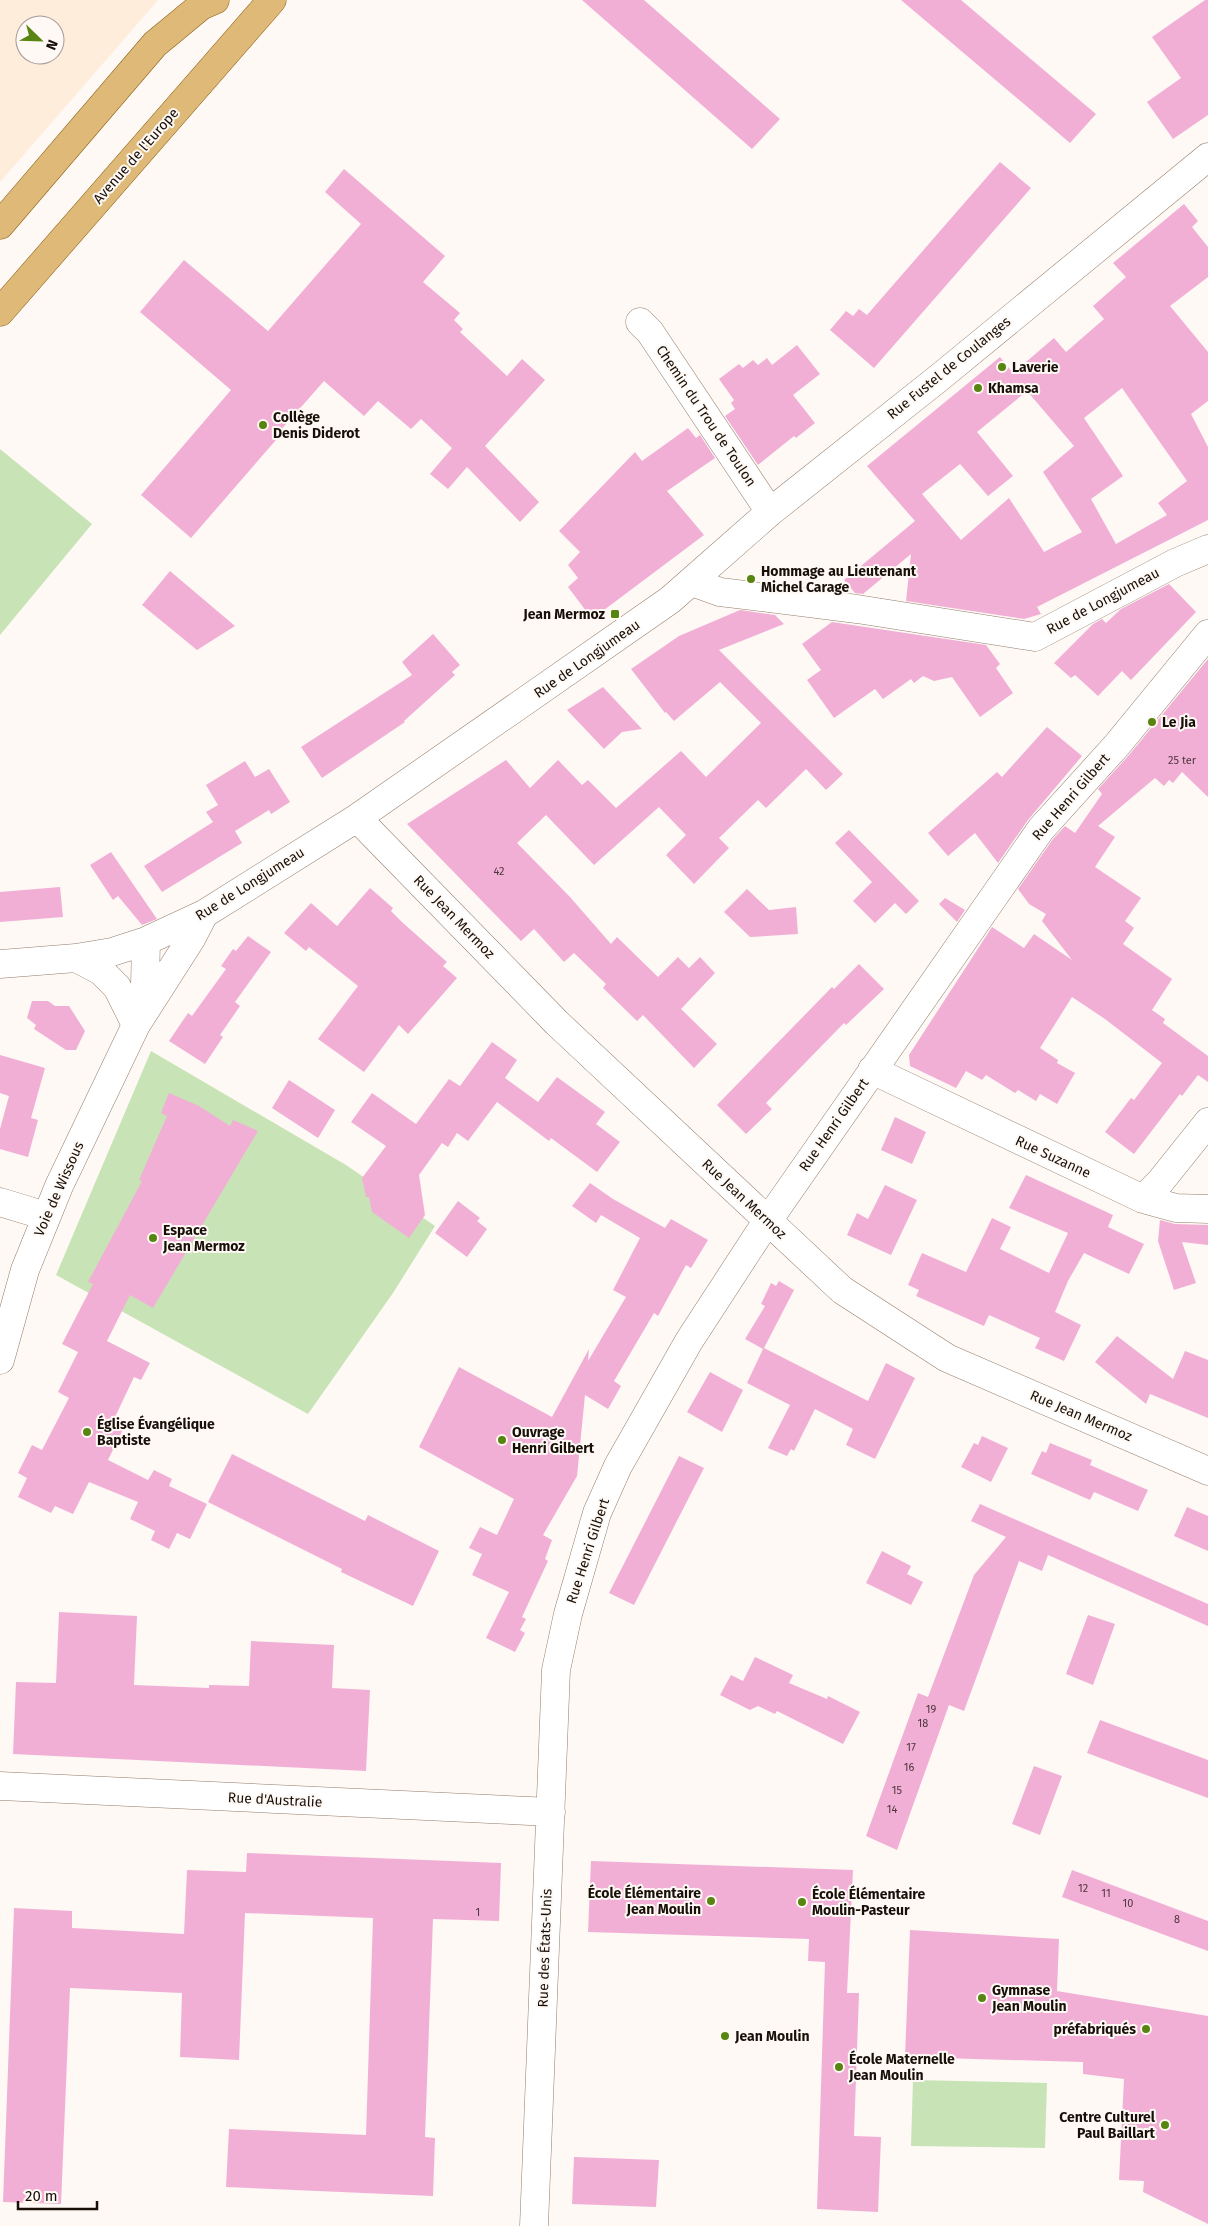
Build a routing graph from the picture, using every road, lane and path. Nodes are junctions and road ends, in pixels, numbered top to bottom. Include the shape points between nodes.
1 (215, 0) edge
2 (272, 0) edge
3 (1208, 157) edge
4 (0, 225) edge
5 (0, 312) edge
6 (640, 322) dead end
7 (770, 512) junction
8 (1208, 549) edge
9 (692, 582) junction
10 (1208, 634) edge
11 (357, 818) junction
12 (204, 914) junction
13 (146, 941) junction
14 (76, 958) junction
15 (0, 964) edge
16 (136, 1024) junction
17 (872, 1070) junction
18 (1208, 1122) edge
19 (1143, 1198) junction
20 (0, 1202) edge
21 (1208, 1209) edge
22 (46, 1216) junction
23 (768, 1222) junction
24 (0, 1360) edge
25 (1208, 1471) edge
26 (556, 1670) joint
27 (0, 1786) edge
28 (551, 1812) junction
29 (534, 2226) edge

1 - 4 main road via 201,6 155,44
2 - 5 main road, Avenue de l'Europe
3 - 7 street, Rue Fustel de Coulanges
6 - 7 street, Chemin du Trou de Toulon via 650,332
7 - 9 street, Rue Fustel de Coulanges
8 - 9 street, Rue de Longjumeau via 1035,637 857,609 720,592
9 - 11 street, Rue de Longjumeau
10 - 17 street, Rue Henri Gilbert via 1117,745 1041,829
11 - 12 street, Rue de Longjumeau
11 - 23 street, Rue Jean Mermoz via 557,1023
12 - 13 street, Rue de Longjumeau
12 - 16 street, Voie de Wissous
13 - 14 street, Rue de Longjumeau via 112,952
13 - 16 street, Voie de Wissous via 145,985
14 - 15 street, Rue de Longjumeau
14 - 16 street via 101,971 117,987
16 - 22 street, Voie de Wissous
17 - 19 street, Rue Suzanne
17 - 23 street, Rue Henri Gilbert
18 - 19 street via 1160,1182
19 - 21 street, Rue Suzanne via 1176,1208
20 - 22 street
22 - 24 street, Voie de Wissous via 25,1270
23 - 25 street, Rue Jean Mermoz via 842,1290 947,1358
23 - 26 street, Rue Henri Gilbert via 689,1341 618,1466 597,1513 568,1614
26 - 28 street, Rue des États-Unis
27 - 28 street, Rue d'Australie
28 - 29 street, Rue des États-Unis

